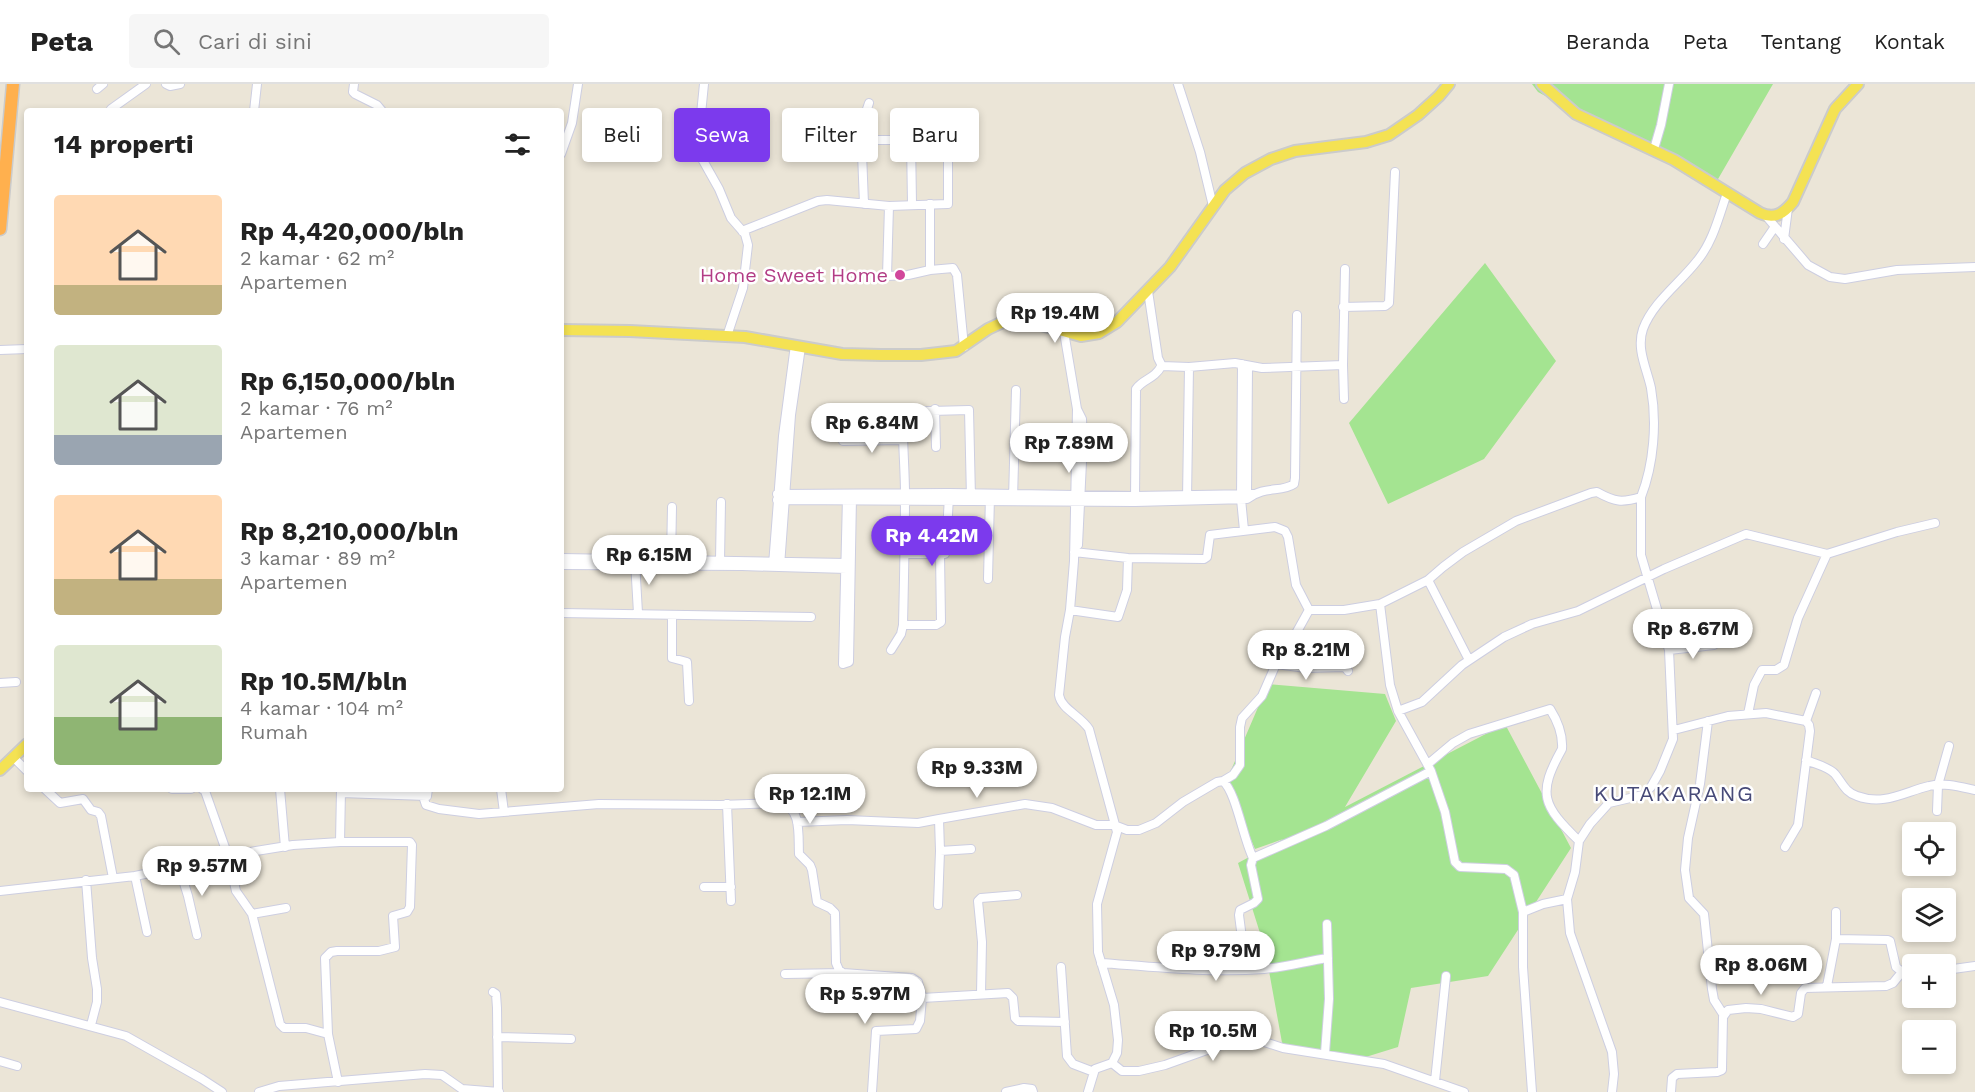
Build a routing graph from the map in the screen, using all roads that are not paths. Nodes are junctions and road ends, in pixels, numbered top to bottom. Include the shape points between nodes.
1 (14, 84) edge
2 (146, 84) edge
3 (166, 84) edge
4 (180, 84) edge
5 (257, 84) edge
6 (354, 84) edge
7 (578, 84) edge
8 (705, 84) edge
9 (1178, 84) edge
10 (1449, 84) edge
11 (1542, 84) edge
12 (1669, 84) edge
13 (1858, 84) edge
14 (868, 103) dead end
15 (112, 108) edge
16 (254, 108) edge
17 (380, 108) edge
18 (867, 108) edge
19 (564, 146) edge
20 (1654, 149) junction
21 (861, 162) edge
22 (911, 162) edge
23 (949, 162) edge
24 (1395, 172) dead end
25 (1726, 193) junction
26 (864, 204) junction
27 (912, 204) junction
28 (930, 204) junction
29 (890, 206) junction
30 (1213, 206) junction
31 (1788, 208) junction
32 (1766, 216) junction
33 (1774, 228) junction
34 (0, 229) edge
35 (742, 231) junction
36 (1784, 239) junction
37 (1763, 244) dead end
38 (1975, 267) edge
39 (1345, 269) dead end
40 (930, 270) junction
41 (1148, 291) junction
42 (1343, 307) junction
43 (1297, 315) dead end
44 (564, 330) edge
45 (1064, 332) junction
46 (727, 336) junction
47 (798, 346) junction
48 (964, 347) junction
49 (24, 349) edge
50 (0, 350) edge
51 (1162, 365) junction
52 (1245, 365) junction
53 (1343, 365) junction
54 (1189, 367) junction
55 (1296, 368) junction
56 (1016, 390) dead end
57 (1344, 399) dead end
58 (935, 409) junction
59 (903, 411) junction
60 (892, 412) dead end
61 (902, 440) junction
62 (843, 441) dead end
63 (936, 447) dead end
64 (1246, 495) junction
65 (949, 496) junction
66 (781, 497) junction
67 (850, 497) junction
68 (905, 497) junction
69 (971, 497) junction
70 (990, 497) junction
71 (1013, 497) junction
72 (1641, 497) junction
73 (1187, 498) junction
74 (1077, 499) junction
75 (1135, 499) junction
76 (721, 502) dead end
77 (672, 507) dead end
78 (1935, 523) dead end
79 (1244, 530) junction
80 (1074, 552) junction
81 (905, 554) junction
82 (940, 554) junction
83 (1827, 554) junction
84 (564, 558) edge
85 (1128, 558) junction
86 (671, 560) junction
87 (720, 561) junction
88 (635, 562) junction
89 (777, 565) junction
90 (564, 566) edge
91 (848, 566) junction
92 (1647, 577) junction
93 (988, 579) dead end
94 (1428, 580) junction
95 (1380, 604) junction
96 (1070, 610) junction
97 (1309, 610) junction
98 (564, 613) edge
99 (638, 613) junction
100 (672, 615) junction
101 (812, 617) dead end
102 (903, 625) junction
103 (1714, 645) dead end
104 (891, 650) dead end
105 (1669, 650) junction
106 (1468, 660) junction
107 (1276, 664) junction
108 (1348, 671) dead end
109 (16, 682) dead end
110 (0, 683) edge
111 (1816, 693) dead end
112 (688, 701) dead end
113 (1398, 711) junction
114 (1748, 714) junction
115 (1708, 721) junction
116 (1806, 721) junction
117 (1674, 730) junction
118 (1949, 746) dead end
119 (24, 747) edge
120 (14, 758) junction
121 (1806, 760) junction
122 (24, 768) edge
123 (1430, 768) junction
124 (0, 770) edge
125 (1223, 781) junction
126 (1938, 785) junction
127 (1975, 790) edge
128 (48, 792) edge
129 (205, 792) edge
130 (280, 792) edge
131 (341, 792) edge
132 (384, 792) edge
133 (501, 792) edge
134 (428, 793) edge
135 (727, 804) junction
136 (1937, 811) dead end
137 (504, 812) junction
138 (939, 819) junction
139 (797, 822) junction
140 (1114, 825) junction
141 (1578, 841) junction
142 (340, 842) junction
143 (285, 847) junction
144 (1785, 848) dead end
145 (971, 849) dead end
146 (940, 850) junction
147 (228, 856) junction
148 (1253, 858) junction
149 (179, 867) junction
150 (135, 876) junction
151 (113, 878) junction
152 (86, 880) junction
153 (731, 886) junction
154 (704, 887) dead end
155 (0, 891) edge
156 (1017, 895) dead end
157 (1567, 899) junction
158 (731, 901) dead end
159 (938, 905) dead end
160 (286, 908) dead end
161 (1523, 912) junction
162 (1836, 912) dead end
163 (252, 914) junction
164 (1327, 924) dead end
165 (147, 932) dead end
166 (197, 935) dead end
167 (1836, 939) junction
168 (1328, 958) junction
169 (1101, 963) junction
170 (1975, 966) edge
171 (1061, 967) dead end
172 (1246, 969) junction
173 (1956, 969) edge
174 (843, 972) junction
175 (1902, 972) joint
176 (784, 974) dead end
177 (1446, 976) dead end
178 (1827, 986) junction
179 (493, 992) dead end
180 (981, 994) junction
181 (922, 998) junction
182 (0, 1002) edge
183 (1723, 1014) junction
184 (1065, 1022) junction
185 (91, 1024) junction
186 (328, 1034) junction
187 (497, 1037) junction
188 (571, 1039) dead end
189 (1325, 1053) junction
190 (0, 1061) edge
191 (1112, 1063) junction
192 (17, 1066) dead end
193 (1095, 1069) junction
194 (1435, 1081) junction
195 (339, 1082) junction
196 (222, 1092) edge
197 (259, 1092) edge
198 (498, 1092) edge
199 (872, 1092) edge
200 (1006, 1092) edge
201 (1033, 1092) edge
202 (1088, 1092) edge
203 (1464, 1092) edge
204 (1532, 1092) edge
205 (1612, 1092) edge
206 (1671, 1092) edge

1 - 34 highway
2 - 15 street
3 - 4 street
5 - 16 street
6 - 17 street via 355,94
7 - 19 street
8 - 35 street via 699,134 701,157 731,218
9 - 30 street
10 - 30 main road via 1418,115 1389,135 1271,159 1245,173
11 - 20 main road via 1576,114
12 - 20 street
13 - 31 main road via 1834,109
14 - 18 street
20 - 25 main road
21 - 26 street
22 - 27 street
23 - 28 street via 948,204
24 - 42 street via 1389,303
25 - 32 main road
25 - 72 street via 1712,237 1699,259 1660,303 1643,330 1641,351 1654,411 1650,464
26 - 29 street
26 - 35 street via 818,201
27 - 28 street
27 - 29 street
28 - 40 street
29 - 40 street via 887,276
30 - 41 main road
31 - 32 main road via 1780,215
31 - 36 street
32 - 33 street
33 - 36 street
33 - 37 street
35 - 46 street via 748,254 743,288
36 - 38 street via 1816,271 1837,278 1897,270
39 - 42 street
40 - 48 street via 953,268 957,275
41 - 45 main road via 1118,322 1100,333 1081,336
41 - 51 street
42 - 53 street
43 - 55 street
44 - 46 main road
45 - 48 main road via 1027,321 1005,321
45 - 74 street via 1077,410
46 - 47 main road
47 - 48 main road via 842,354 881,355 956,351
47 - 66 street
49 - 50 street
51 - 54 street
51 - 75 street via 1157,374 1136,389
52 - 54 street
52 - 55 street
52 - 64 street
53 - 55 street
53 - 57 street
54 - 73 street
55 - 64 street via 1294,484
56 - 71 street
58 - 59 street
58 - 63 street
58 - 69 street via 969,410
59 - 60 street
59 - 61 street
61 - 62 street
61 - 68 street
64 - 73 street
64 - 79 street
65 - 68 street
65 - 69 street
65 - 82 street via 946,551
66 - 67 street
66 - 89 street
67 - 68 street
67 - 91 street
68 - 81 street
69 - 70 street
70 - 71 street
70 - 93 street
71 - 74 street
72 - 92 street via 1641,555
72 - 94 street via 1615,501 1591,493 1516,521 1463,552
73 - 75 street
74 - 75 street
74 - 80 street
76 - 87 street
77 - 86 street
78 - 83 street
79 - 85 street via 1210,535 1204,559
79 - 97 street via 1275,527 1285,531 1296,585
80 - 85 street
80 - 96 street
81 - 82 street
81 - 102 street
82 - 102 street via 941,622
83 - 92 street via 1746,534
83 - 114 street via 1798,618 1784,665 1776,670 1762,670 1757,676
84 - 88 street
85 - 96 street via 1127,590 1118,617
86 - 87 street
86 - 88 street
87 - 89 street
88 - 89 street
88 - 90 street
88 - 99 street
89 - 91 street
91 - 91 street via 849,662 843,664
92 - 105 street
92 - 106 street via 1578,611 1532,624
94 - 95 street
94 - 106 street
95 - 97 street
95 - 113 street via 1390,685
96 - 140 street via 1060,702 1089,729
97 - 107 street
98 - 99 street
99 - 100 street
100 - 101 street
100 - 112 street via 672,658 687,662
102 - 104 street
103 - 105 street
105 - 117 street
106 - 113 street via 1422,702
107 - 108 street via 1345,667
107 - 125 street via 1262,696 1242,718 1240,765
109 - 110 street
111 - 116 street
113 - 123 street
114 - 115 street
114 - 116 street via 1766,713
115 - 117 street
115 - 183 street via 1688,838 1686,881 1689,898 1704,914 1714,1000
116 - 121 street via 1810,731
117 - 141 street via 1669,753 1651,787 1643,795 1609,803
118 - 126 street
119 - 120 main road
120 - 122 street
120 - 124 main road
121 - 126 street via 1834,773 1845,790 1874,800
121 - 144 street via 1798,825
123 - 141 street via 1453,743 1469,734 1550,709 1562,736 1562,749 1546,782 1545,794 1550,807
123 - 148 street via 1326,826
123 - 161 street via 1445,812 1456,865 1511,872
125 - 140 street via 1139,830 1127,831
125 - 148 street via 1234,799
126 - 127 street
126 - 136 street
128 - 151 street via 60,803 83,799 91,810 98,812
129 - 147 street
130 - 143 street
131 - 142 street
132 - 134 street
133 - 137 street
134 - 137 street via 426,805 439,809
135 - 137 street via 599,804
135 - 139 street via 788,804
135 - 153 street
138 - 139 street via 918,823
138 - 140 street via 1025,804 1052,808 1096,825
138 - 146 street
139 - 174 street via 799,854 812,870 815,898 835,914 836,963
140 - 169 street via 1117,835 1097,904
141 - 157 street
142 - 143 street
142 - 186 street via 411,843 410,907 407,912 393,916 395,947 337,951 325,957
143 - 147 street
145 - 146 street
146 - 159 street
147 - 149 street
147 - 163 street via 236,891
148 - 172 street via 1258,899 1240,910 1239,915
149 - 150 street
149 - 166 street
150 - 151 street
150 - 165 street
151 - 152 street
152 - 155 street
152 - 185 street via 97,988
153 - 154 street
153 - 158 street
156 - 180 street via 978,901
157 - 161 street
157 - 205 street via 1569,933 1612,1052
160 - 163 street
161 - 204 street
162 - 167 street
163 - 186 street via 280,1024 284,1028
164 - 168 street
167 - 175 street via 1890,941 1896,967
167 - 178 street
168 - 172 street
168 - 189 street
169 - 172 street
169 - 191 street via 1117,1026 1118,1053
170 - 173 street
171 - 184 street
174 - 176 street
174 - 181 street via 912,978 918,982
175 - 178 street via 1886,986
177 - 194 street
178 - 183 street via 1804,989 1798,1014 1793,1017 1746,1008
179 - 187 street via 497,1001
180 - 181 street
180 - 184 street via 1011,995 1018,1021
181 - 199 street via 916,1029 876,1031
182 - 185 street
183 - 206 street via 1722,1070 1677,1074 1672,1078
184 - 193 street via 1069,1060 1094,1072
185 - 196 street via 126,1036
186 - 195 street
187 - 188 street
187 - 198 street
189 - 191 street via 1283,1048 1246,1036 1146,1070 1122,1071
189 - 194 street via 1384,1064
190 - 192 street
191 - 193 street
193 - 202 street
194 - 203 street
195 - 197 street via 279,1086
195 - 198 street via 442,1075 462,1089
200 - 201 street via 1024,1088

